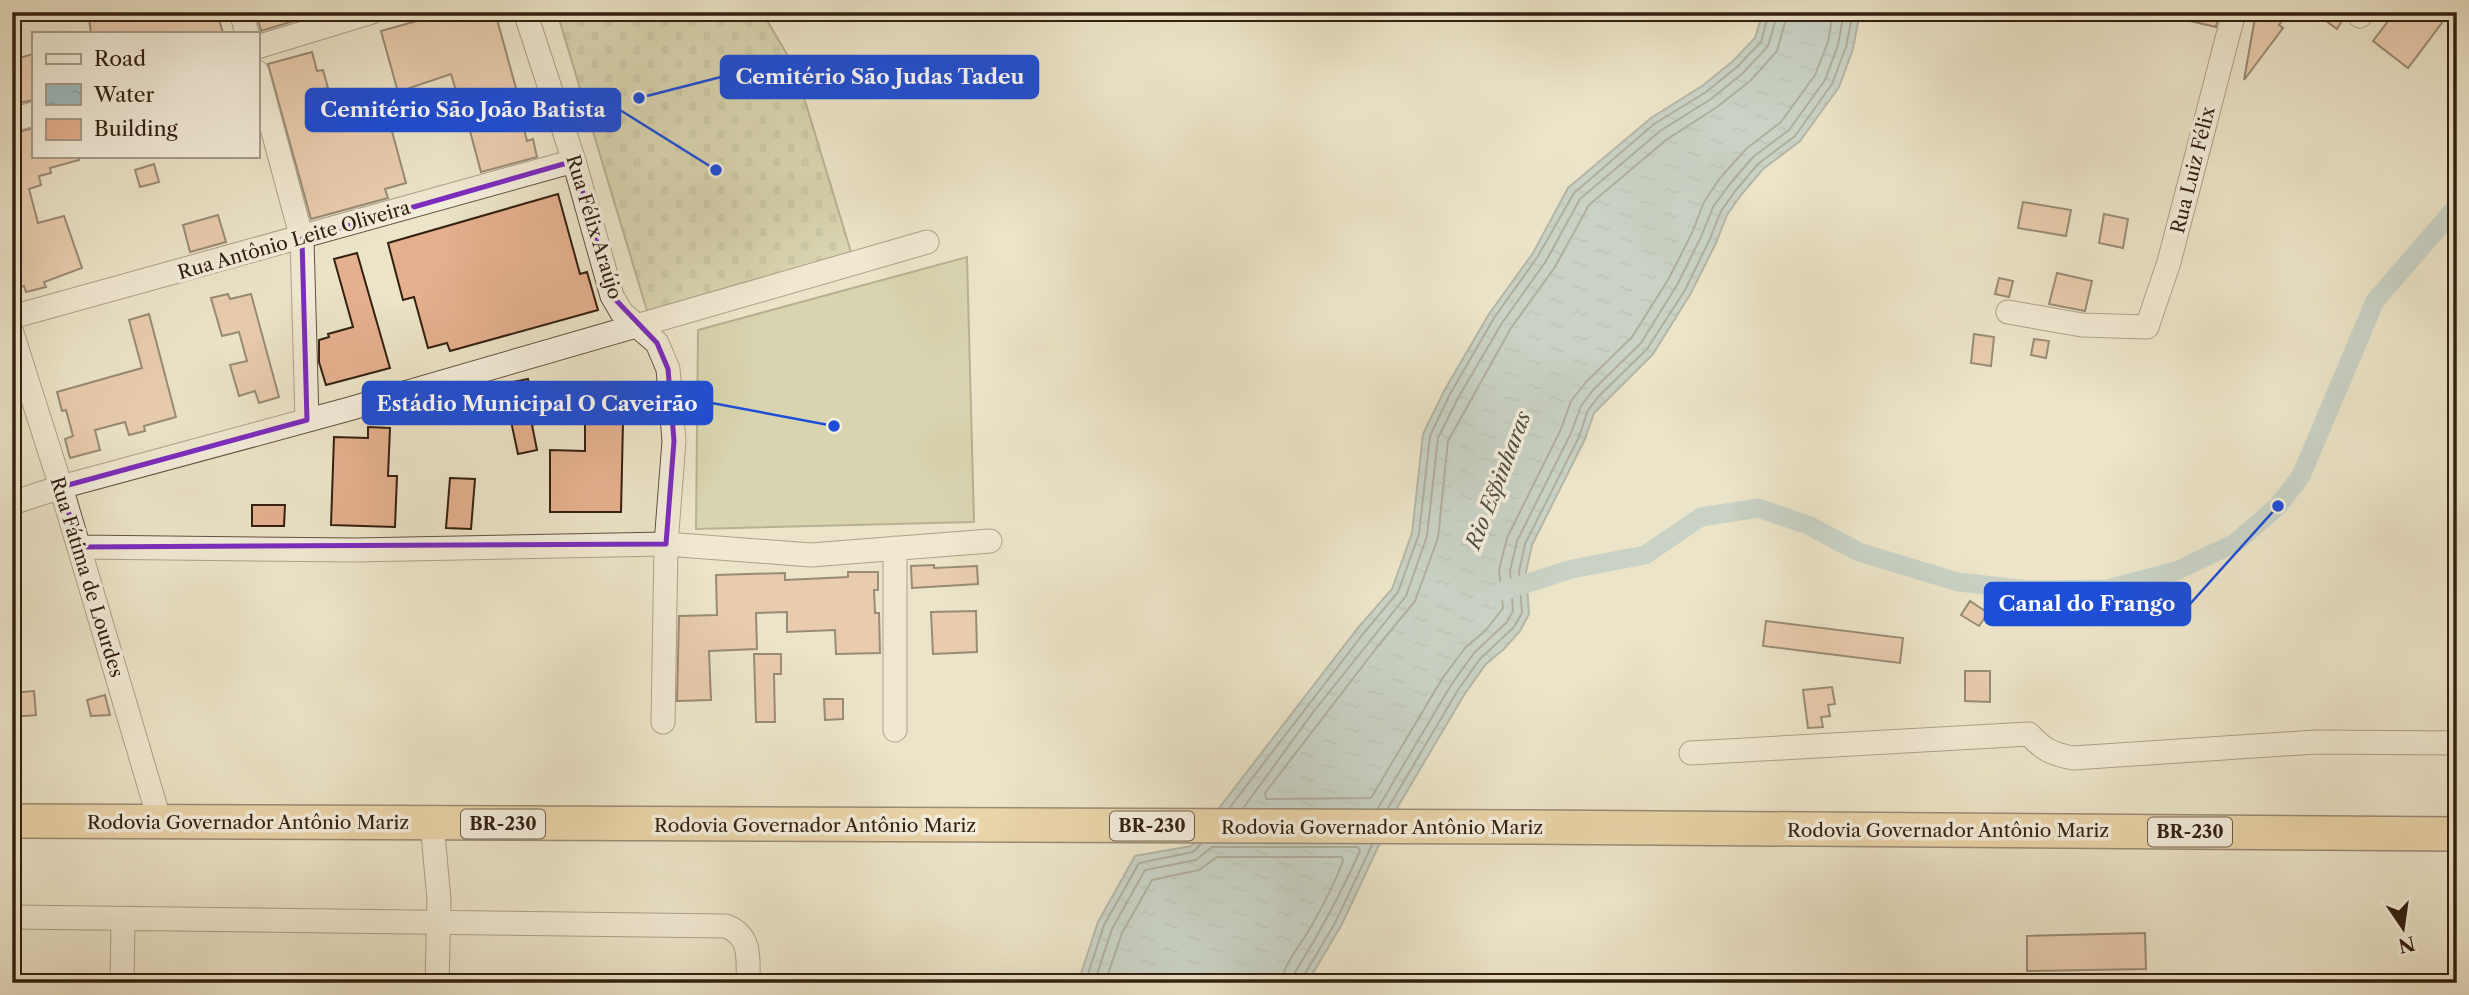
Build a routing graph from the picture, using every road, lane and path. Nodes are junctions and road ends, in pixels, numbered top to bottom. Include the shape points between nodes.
1 (241, 12) edge
2 (372, 12) edge
3 (525, 12) edge
4 (2234, 12) edge
5 (247, 32) edge
6 (259, 46) edge
7 (259, 79) edge
8 (32, 114) edge
9 (12, 120) edge
10 (574, 161) junction
11 (302, 239) junction
12 (928, 242) dead end
13 (2008, 312) dead end
14 (12, 317) edge
15 (635, 326) junction
16 (12, 333) edge
17 (307, 420) junction
18 (61, 487) junction
19 (12, 503) edge
20 (990, 541) dead end
21 (666, 544) junction
22 (79, 547) junction
23 (895, 548) junction
24 (663, 722) dead end
25 (895, 730) dead end
26 (2457, 743) edge
27 (1691, 753) dead end
28 (12, 821) edge
29 (160, 822) junction
30 (432, 823) junction
31 (2457, 834) edge
32 (12, 917) edge
33 (123, 919) junction
34 (439, 922) junction
35 (122, 983) edge
36 (437, 983) edge
37 (748, 983) edge

1 - 5 street
2 - 6 street
3 - 10 street, Rua Félix Araújo
4 - 13 street, Rua Luiz Félix via 2169,262 2147,327 2082,326
7 - 11 street
8 - 9 street
10 - 11 street, Rua Antônio Leite Oliveira
10 - 15 street, Rua Félix Araújo via 612,296
11 - 14 street, Rua Antônio Leite Oliveira
11 - 17 street
12 - 15 street
15 - 17 street
15 - 21 street, Rua Félix Araújo via 657,343 668,369 674,441
16 - 18 street, Rua Fátima de Lourdes
17 - 18 street
18 - 19 street
18 - 22 street, Rua Fátima de Lourdes
20 - 23 street
21 - 22 street via 355,550
21 - 23 street via 811,555
21 - 24 street, Rua Félix Araújo
22 - 29 street, Rua Fátima de Lourdes
23 - 25 street
26 - 27 street via 2316,742 2073,758 2050,754 2029,734
28 - 29 highway, Rodovia Governador Antônio Mariz / BR-230
29 - 30 highway, Rodovia Governador Antônio Mariz / BR-230
30 - 31 highway, Rodovia Governador Antônio Mariz / BR-230
30 - 34 street
32 - 33 street
33 - 34 street
33 - 35 street
34 - 36 street
34 - 37 street via 726,926 743,936 748,949

